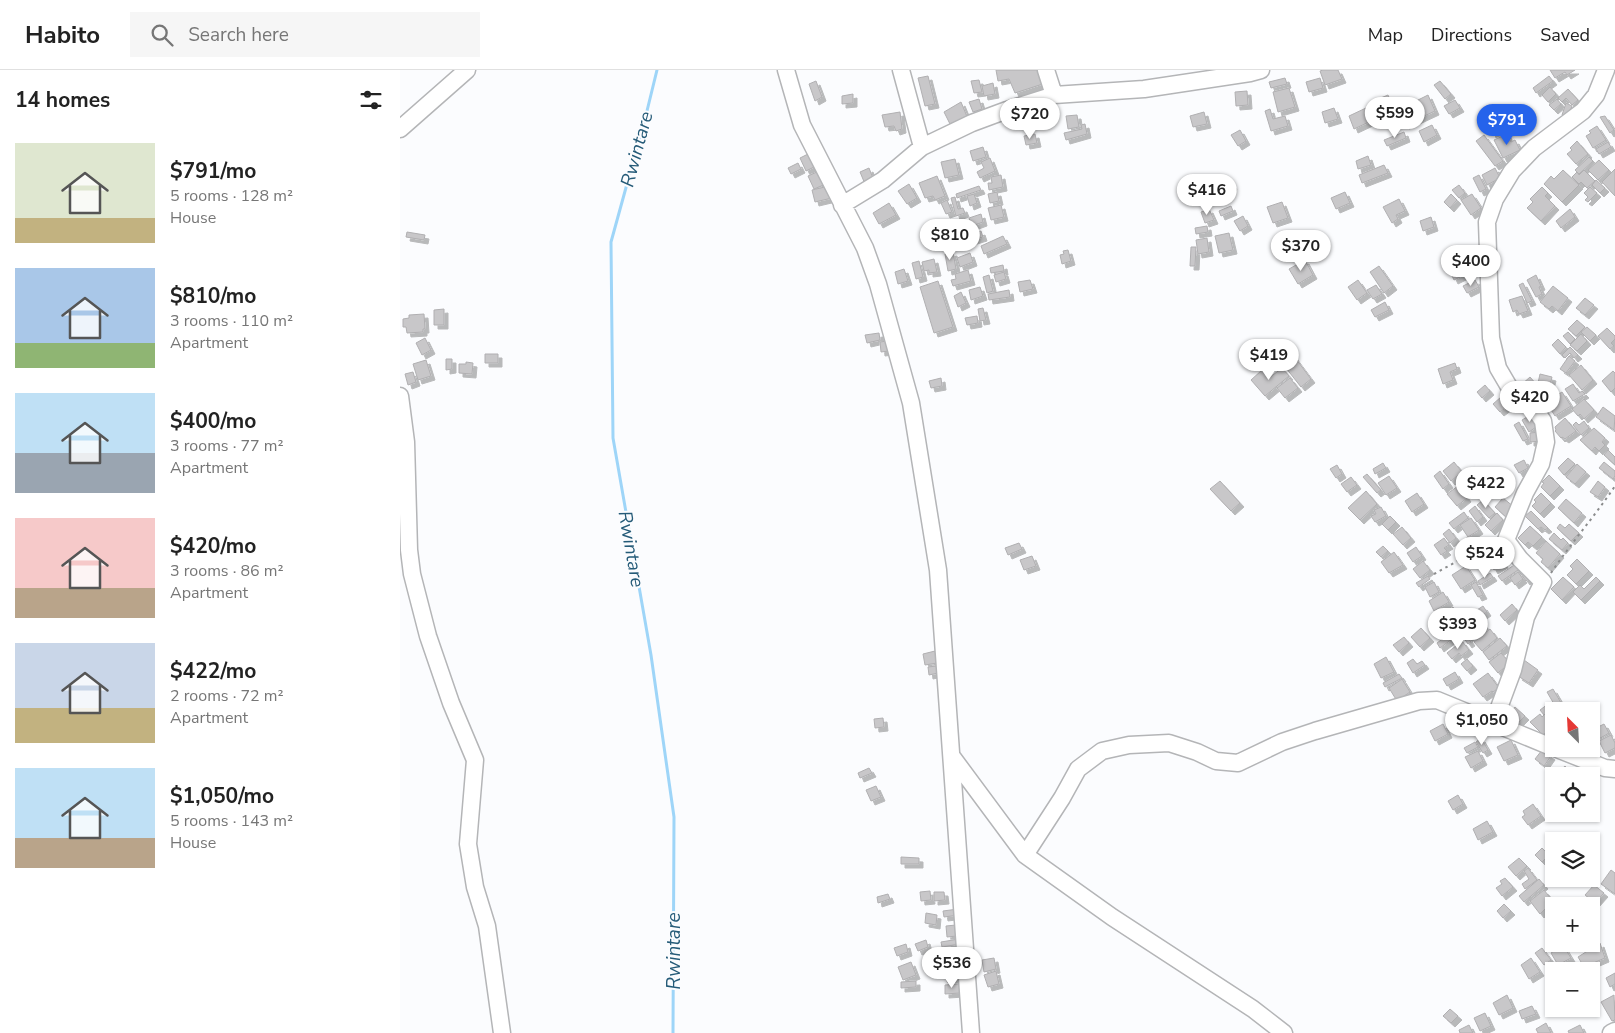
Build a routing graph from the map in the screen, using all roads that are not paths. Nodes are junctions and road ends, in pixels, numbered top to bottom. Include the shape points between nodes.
1 (467, 70) edge
2 (786, 70) edge
3 (901, 70) edge
4 (1046, 70) edge
5 (1261, 70) edge
6 (1606, 70) edge
7 (1212, 75) edge
8 (1054, 95) junction
9 (400, 129) edge
10 (922, 147) junction
11 (842, 205) junction
12 (400, 396) edge
13 (1493, 724) junction
14 (1545, 744) edge
15 (952, 758) junction
16 (1580, 758) edge
17 (1615, 769) edge
18 (1025, 855) junction
19 (1615, 1031) edge
20 (502, 1033) edge
21 (971, 1033) edge
22 (1284, 1033) edge
23 (1611, 1033) edge

1 - 9 street
2 - 11 street via 802,126
3 - 10 street
4 - 8 street
5 - 7 street
6 - 13 street via 1596,95 1583,111 1534,148 1512,172 1495,199 1487,222 1491,338 1498,368 1515,397 1534,408 1543,421 1546,442 1541,464 1506,540 1543,582 1526,617 1513,670
7 - 8 street via 1144,89
8 - 10 street via 972,123
10 - 11 street via 883,180
11 - 15 street via 865,248 878,284 911,403 938,570
12 - 20 street via 406,442 412,574 431,644 475,760 469,850 475,887 487,926
13 - 14 street
13 - 18 street via 1437,700 1419,701 1282,742 1238,762 1216,762 1169,743 1129,745 1102,751 1078,769
15 - 18 street
15 - 21 street
16 - 17 street
18 - 22 street
19 - 23 street

